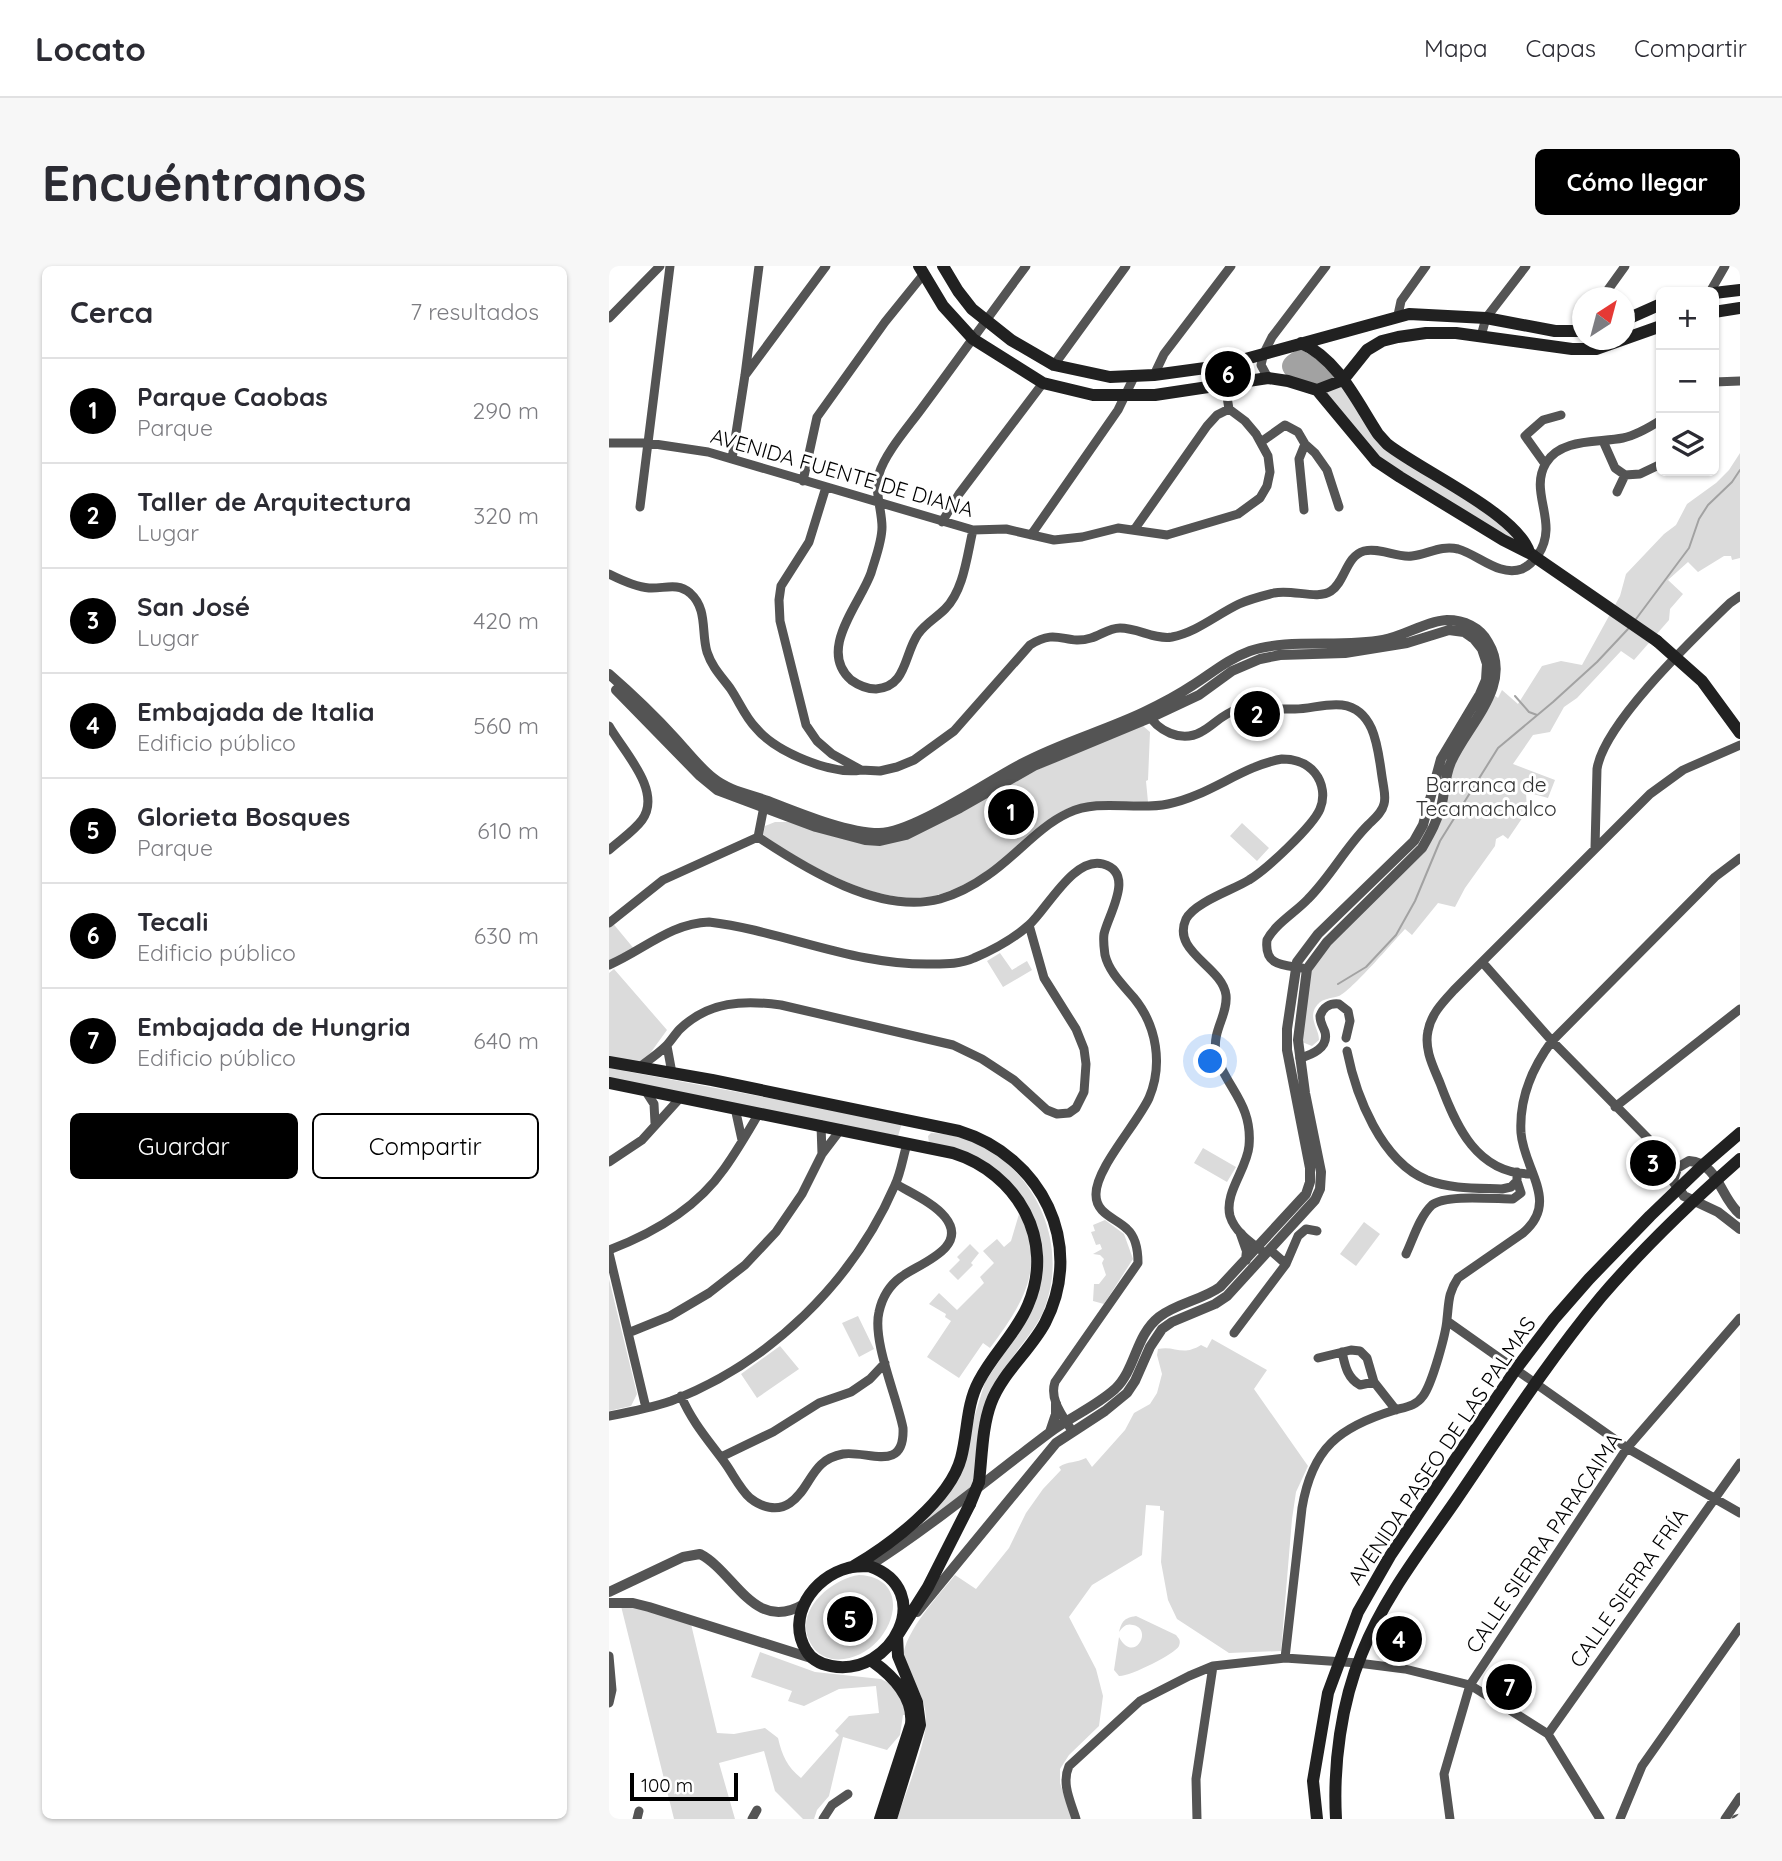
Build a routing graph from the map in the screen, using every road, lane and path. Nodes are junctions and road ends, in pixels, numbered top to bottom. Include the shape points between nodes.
1 (670, 266) edge
2 (759, 266) edge
3 (826, 266) edge
4 (943, 266) edge
5 (1026, 266) edge
6 (1126, 266) edge
7 (1231, 266) edge
8 (1326, 266) edge
9 (1426, 266) edge
10 (1526, 266) edge
11 (1625, 266) edge
12 (1725, 266) edge
13 (658, 268) edge
14 (921, 270) edge
15 (1610, 287) edge
16 (1715, 287) edge
17 (1740, 290) edge
18 (1719, 292) edge
19 (1656, 306) edge
20 (1740, 308) edge
21 (1719, 311) edge
22 (1398, 315) junction
23 (1635, 316) edge
24 (609, 318) edge
25 (1486, 318) junction
26 (985, 321) junction
27 (1656, 328) edge
28 (1572, 330) edge
29 (1481, 336) junction
30 (972, 338) junction
31 (1301, 343) junction
32 (1263, 353) junction
33 (1054, 365) junction
34 (745, 375) junction
35 (1154, 375) junction
36 (1134, 377) junction
37 (1268, 378) junction
38 (1343, 380) junction
39 (1740, 381) edge
40 (1719, 382) edge
41 (1043, 383) junction
42 (1225, 385) junction
43 (1317, 390) junction
44 (1126, 397) junction
45 (1229, 409) junction
46 (1561, 415) dead end
47 (1656, 423) edge
48 (1603, 441) junction
49 (1261, 442) junction
50 (609, 443) edge
51 (648, 443) junction
52 (1305, 444) junction
53 (732, 459) junction
54 (1545, 464) junction
55 (1656, 466) edge
56 (1626, 475) junction
57 (803, 481) junction
58 (826, 488) junction
59 (1617, 492) dead end
60 (879, 503) junction
61 (640, 506) dead end
62 (1339, 507) dead end
63 (1304, 510) dead end
64 (942, 522) junction
65 (973, 530) junction
66 (1134, 530) junction
67 (1031, 535) junction
68 (1532, 554) junction
69 (609, 575) edge
70 (1740, 596) edge
71 (1675, 657) junction
72 (609, 674) edge
73 (609, 683) edge
74 (1148, 714) junction
75 (609, 726) edge
76 (1740, 733) edge
77 (1740, 745) edge
78 (861, 770) junction
79 (765, 804) junction
80 (758, 838) junction
81 (1595, 848) junction
82 (609, 850) edge
83 (1740, 858) edge
84 (609, 923) edge
85 (1029, 925) junction
86 (1483, 963) junction
87 (609, 965) edge
88 (1301, 968) junction
89 (1740, 1009) edge
90 (1346, 1038) dead end
91 (1552, 1041) junction
92 (667, 1046) junction
93 (1347, 1051) dead end
94 (1300, 1058) junction
95 (609, 1062) edge
96 (641, 1066) junction
97 (672, 1073) junction
98 (609, 1083) edge
99 (645, 1090) junction
100 (681, 1097) junction
101 (1615, 1107) junction
102 (735, 1108) junction
103 (759, 1113) junction
104 (1307, 1121) junction
105 (916, 1122) junction
106 (655, 1125) junction
107 (821, 1125) junction
108 (841, 1129) junction
109 (1740, 1133) edge
110 (742, 1140) junction
111 (910, 1145) junction
112 (822, 1154) junction
113 (1740, 1159) edge
114 (609, 1162) edge
115 (1703, 1165) junction
116 (1677, 1168) junction
117 (1533, 1174) junction
118 (1517, 1177) junction
119 (1717, 1179) junction
120 (896, 1184) junction
121 (1677, 1189) junction
122 (1693, 1202) junction
123 (1740, 1213) edge
124 (1740, 1228) edge
125 (1317, 1231) dead end
126 (1241, 1234) junction
127 (1267, 1237) junction
128 (1264, 1251) junction
129 (609, 1252) edge
130 (1406, 1254) dead end
131 (1245, 1259) junction
132 (1286, 1264) junction
133 (1740, 1318) edge
134 (1447, 1321) junction
135 (628, 1333) junction
136 (1234, 1333) dead end
137 (1342, 1352) junction
138 (1318, 1358) dead end
139 (885, 1363) junction
140 (1516, 1369) junction
141 (1374, 1382) junction
142 (1536, 1383) junction
143 (693, 1391) junction
144 (681, 1396) junction
145 (670, 1401) junction
146 (1056, 1404) junction
147 (646, 1408) junction
148 (1396, 1410) junction
149 (609, 1416) edge
150 (690, 1417) junction
151 (1069, 1426) junction
152 (1049, 1433) junction
153 (1627, 1448) junction
154 (720, 1457) junction
155 (1740, 1463) edge
156 (1713, 1499) junction
157 (1740, 1513) edge
158 (854, 1566) junction
159 (869, 1566) junction
160 (609, 1592) edge
161 (609, 1603) edge
162 (804, 1604) junction
163 (1740, 1627) edge
164 (897, 1636) junction
165 (609, 1656) edge
166 (810, 1658) junction
167 (1285, 1658) junction
168 (872, 1661) junction
169 (1338, 1662) junction
170 (1358, 1663) junction
171 (1213, 1666) junction
172 (1470, 1685) junction
173 (609, 1703) edge
174 (1548, 1734) junction
175 (848, 1794) dead end
176 (1740, 1797) edge
177 (823, 1819) edge
178 (880, 1819) edge
179 (891, 1819) edge
180 (1076, 1819) edge
181 (1197, 1819) edge
182 (1317, 1819) edge
183 (1336, 1819) edge
184 (1450, 1819) edge
185 (1600, 1819) edge
186 (1620, 1819) edge
187 (1725, 1819) edge

1 - 51 street
2 - 34 street
3 - 34 street
4 - 26 main road
5 - 26 street
6 - 33 street
7 - 35 street via 1164,354
8 - 32 street
9 - 22 street via 1401,301
10 - 25 street
11 - 15 street
12 - 16 street
13 - 24 street
14 - 30 main road via 943,306
14 - 57 street via 817,417
17 - 18 main road
19 - 23 main road
20 - 21 main road
22 - 25 main road
22 - 31 main road
25 - 28 main road via 1555,331
25 - 29 street
26 - 30 street
26 - 33 main road
27 - 29 main road via 1596,349
29 - 38 main road via 1426,333 1382,341 1367,350
30 - 41 main road
30 - 60 street via 885,462 879,475
31 - 32 main road
31 - 38 main road via 1324,355
32 - 35 main road via 1220,366
32 - 37 street via 1261,365
33 - 36 main road via 1109,377
34 - 53 street
35 - 36 main road
36 - 44 street
37 - 42 main road
37 - 43 main road
38 - 43 main road
38 - 68 main road via 1387,444 1487,508 1525,540
39 - 40 street
41 - 44 main road via 1093,395
41 - 64 street
42 - 44 main road
42 - 45 street
43 - 68 main road via 1376,461
44 - 67 street
45 - 49 street, AVENIDA FUENTE DE DIANA
45 - 66 street via 1207,426
46 - 54 street via 1543,420 1525,436
47 - 48 street via 1626,438
48 - 54 street via 1566,446
48 - 56 street via 1615,468
49 - 52 street via 1285,425 1298,432
49 - 66 street, AVENIDA FUENTE DE DIANA via 1270,472 1267,486 1251,506 1220,521 1167,535
50 - 51 street, AVENIDA FUENTE DE DIANA
51 - 53 street, AVENIDA FUENTE DE DIANA
51 - 61 street
52 - 62 street via 1327,470
52 - 63 street via 1299,459
53 - 57 street, AVENIDA FUENTE DE DIANA
54 - 78 street via 1540,490 1547,538 1527,567 1502,570 1459,549 1413,556 1364,551 1330,592 1281,591 1261,596 1170,637 1121,628 1090,639 1041,638 934,747 897,767
55 - 56 street
56 - 59 street
57 - 58 street, AVENIDA FUENTE DE DIANA
58 - 60 street, AVENIDA FUENTE DE DIANA
58 - 78 street via 809,542 781,586 780,621 806,725 832,754
60 - 64 street, AVENIDA FUENTE DE DIANA
60 - 65 street via 879,545 839,647 845,672 863,687 885,688 904,670 916,637 958,590
64 - 65 street, AVENIDA FUENTE DE DIANA
65 - 67 street, AVENIDA FUENTE DE DIANA via 995,528
66 - 67 street, AVENIDA FUENTE DE DIANA via 1107,529 1054,540
68 - 71 main road, bridge
69 - 78 street via 649,588 681,587 691,594 704,619 704,639 714,669 754,727 793,754 848,772
70 - 71 street
71 - 76 main road via 1702,681
71 - 81 street via 1599,758
72 - 79 street via 716,780
73 - 79 street via 711,786 728,796
74 - 79 street via 1039,755 981,791 902,828 880,833
74 - 88 street via 1167,732 1189,736 1237,709 1341,705 1353,708 1370,724 1384,806 1320,887 1269,936 1266,949 1273,962
74 - 88 street via 1226,662 1253,650 1382,640 1438,627 1449,620 1476,628 1489,643 1497,679 1450,765 1436,803 1433,829 1422,848
75 - 82 street via 645,783 649,800 641,821
77 - 81 street via 1671,777
79 - 80 street
80 - 84 street via 663,880
80 - 126 street via 807,868 858,890 893,900 930,900 987,876 1055,820 1080,808 1178,802 1276,760 1294,760 1310,768 1323,794 1316,816 1273,862 1193,911 1184,926 1186,944 1225,992 1216,1052 1244,1107 1249,1135 1245,1164 1229,1200 1231,1218
81 - 86 street
83 - 91 street via 1715,877
85 - 87 street via 973,959 921,965 866,958 703,922 666,934
85 - 92 street via 1044,978 1076,1029 1085,1056 1084,1092 1069,1113 1050,1112 1014,1080 953,1045 781,1005 737,1002 717,1006 680,1029
85 - 146 street via 1083,868 1094,863 1113,869 1119,891 1104,932 1106,960 1146,1015 1157,1057 1149,1098 1109,1161 1095,1193 1101,1210 1128,1229 1138,1263 1055,1382
86 - 91 street
86 - 118 street via 1435,1013 1427,1034 1429,1055 1467,1140 1484,1158
88 - 94 street
88 - 104 street via 1287,1050
89 - 101 street
90 - 94 street via 1348,1011 1339,1004 1329,1005 1320,1016 1323,1044 1315,1054
91 - 101 street
91 - 117 street via 1531,1076 1523,1101 1521,1134
92 - 96 street
92 - 97 street
93 - 118 street via 1367,1112 1393,1155 1409,1169 1425,1179 1458,1188 1502,1189 1511,1187
94 - 104 street
95 - 96 main road
96 - 97 main road
97 - 105 main road
98 - 99 main road
99 - 100 main road
99 - 106 street via 654,1104
100 - 102 main road
100 - 106 street
101 - 116 street
102 - 103 main road
102 - 110 street
103 - 107 main road
103 - 110 street
104 - 127 street via 1309,1186
104 - 128 street via 1321,1172 1320,1189 1312,1205
105 - 111 main road via 925,1134 923,1140
105 - 164 main road, bridge via 971,1135 1013,1159 1044,1198 1057,1234 1059,1273 1054,1299 1037,1336 990,1404 979,1482 970,1504
106 - 114 street via 634,1147
107 - 108 main road
107 - 112 street
108 - 111 main road
108 - 112 street
109 - 115 main road, AVENIDA PASEO DE LAS PALMAS
110 - 129 street via 700,1197 642,1238
111 - 120 street
111 - 158 main road via 972,1160 1006,1184 1032,1228 1037,1271 1024,1313 975,1389 955,1474 918,1519
112 - 135 street via 776,1232 745,1265 670,1316
113 - 119 main road, AVENIDA PASEO DE LAS PALMAS
115 - 116 street via 1689,1161
115 - 119 street
115 - 121 main road, AVENIDA PASEO DE LAS PALMAS
116 - 121 street via 1673,1181
117 - 118 street
117 - 134 street via 1541,1201 1538,1216 1523,1233 1458,1278 1450,1289
118 - 130 street via 1521,1193 1513,1199 1447,1199 1434,1204
119 - 122 main road, AVENIDA PASEO DE LAS PALMAS
119 - 123 street
120 - 139 street via 943,1214 950,1234 935,1259 901,1277 883,1299 877,1325
120 - 143 street via 862,1245 801,1319 763,1350
121 - 122 street
121 - 140 main road, AVENIDA PASEO DE LAS PALMAS via 1589,1279
122 - 124 street via 1719,1212
122 - 142 main road, AVENIDA PASEO DE LAS PALMAS via 1603,1295
125 - 132 street via 1300,1233
126 - 127 street
126 - 128 street
126 - 131 street
127 - 128 street
128 - 131 street
128 - 132 street
128 - 151 street via 1221,1300 1162,1329 1127,1392 1105,1411
129 - 135 street
131 - 151 street via 1215,1291 1154,1321 1118,1385
132 - 136 street
133 - 153 street, CALLE SIERRA PARACAIMA
134 - 140 street
134 - 148 street via 1429,1387 1415,1404
135 - 147 street
137 - 138 street
137 - 141 street via 1360,1351
137 - 141 street via 1353,1382
139 - 154 street via 851,1392 818,1403 773,1432
139 - 154 street via 904,1433 887,1457 850,1454 829,1459 817,1467 793,1501 775,1508 749,1497
140 - 142 street
140 - 169 main road, AVENIDA PASEO DE LAS PALMAS via 1390,1556 1358,1612
141 - 148 street
142 - 153 street
142 - 170 main road, AVENIDA PASEO DE LAS PALMAS via 1394,1591
143 - 144 street
143 - 150 street
144 - 145 street
144 - 150 street
145 - 147 street
145 - 150 street
146 - 151 street
146 - 152 street
147 - 149 street
148 - 167 street via 1347,1429 1313,1466 1305,1486
150 - 154 street
151 - 152 street
151 - 164 street
152 - 159 street
153 - 156 street
153 - 172 street, CALLE SIERRA PARACAIMA
155 - 156 street, CALLE SIERRA FRÍA
156 - 157 street
156 - 174 street, CALLE SIERRA FRÍA
158 - 159 main road
158 - 162 main road via 826,1578
159 - 164 main road via 890,1577 902,1595 904,1616
160 - 162 street via 695,1554 704,1556 762,1609 785,1612
161 - 166 street via 649,1607
162 - 166 main road via 798,1622
163 - 186 street via 1642,1766
164 - 168 main road
164 - 179 main road via 898,1656 917,1702 920,1725
165 - 173 street via 613,1690
166 - 168 main road via 843,1668
167 - 169 street
167 - 171 street
168 - 178 main road via 897,1683 912,1714
169 - 170 street
169 - 182 main road, AVENIDA PASEO DE LAS PALMAS via 1313,1781
170 - 172 street
170 - 183 main road, AVENIDA PASEO DE LAS PALMAS via 1341,1731
171 - 180 street via 1140,1702 1072,1762 1065,1781
171 - 181 street via 1196,1779
172 - 174 street
172 - 184 street, CALLE SIERRA PARACAIMA via 1444,1774
174 - 185 street
175 - 177 street via 832,1805
176 - 187 street

